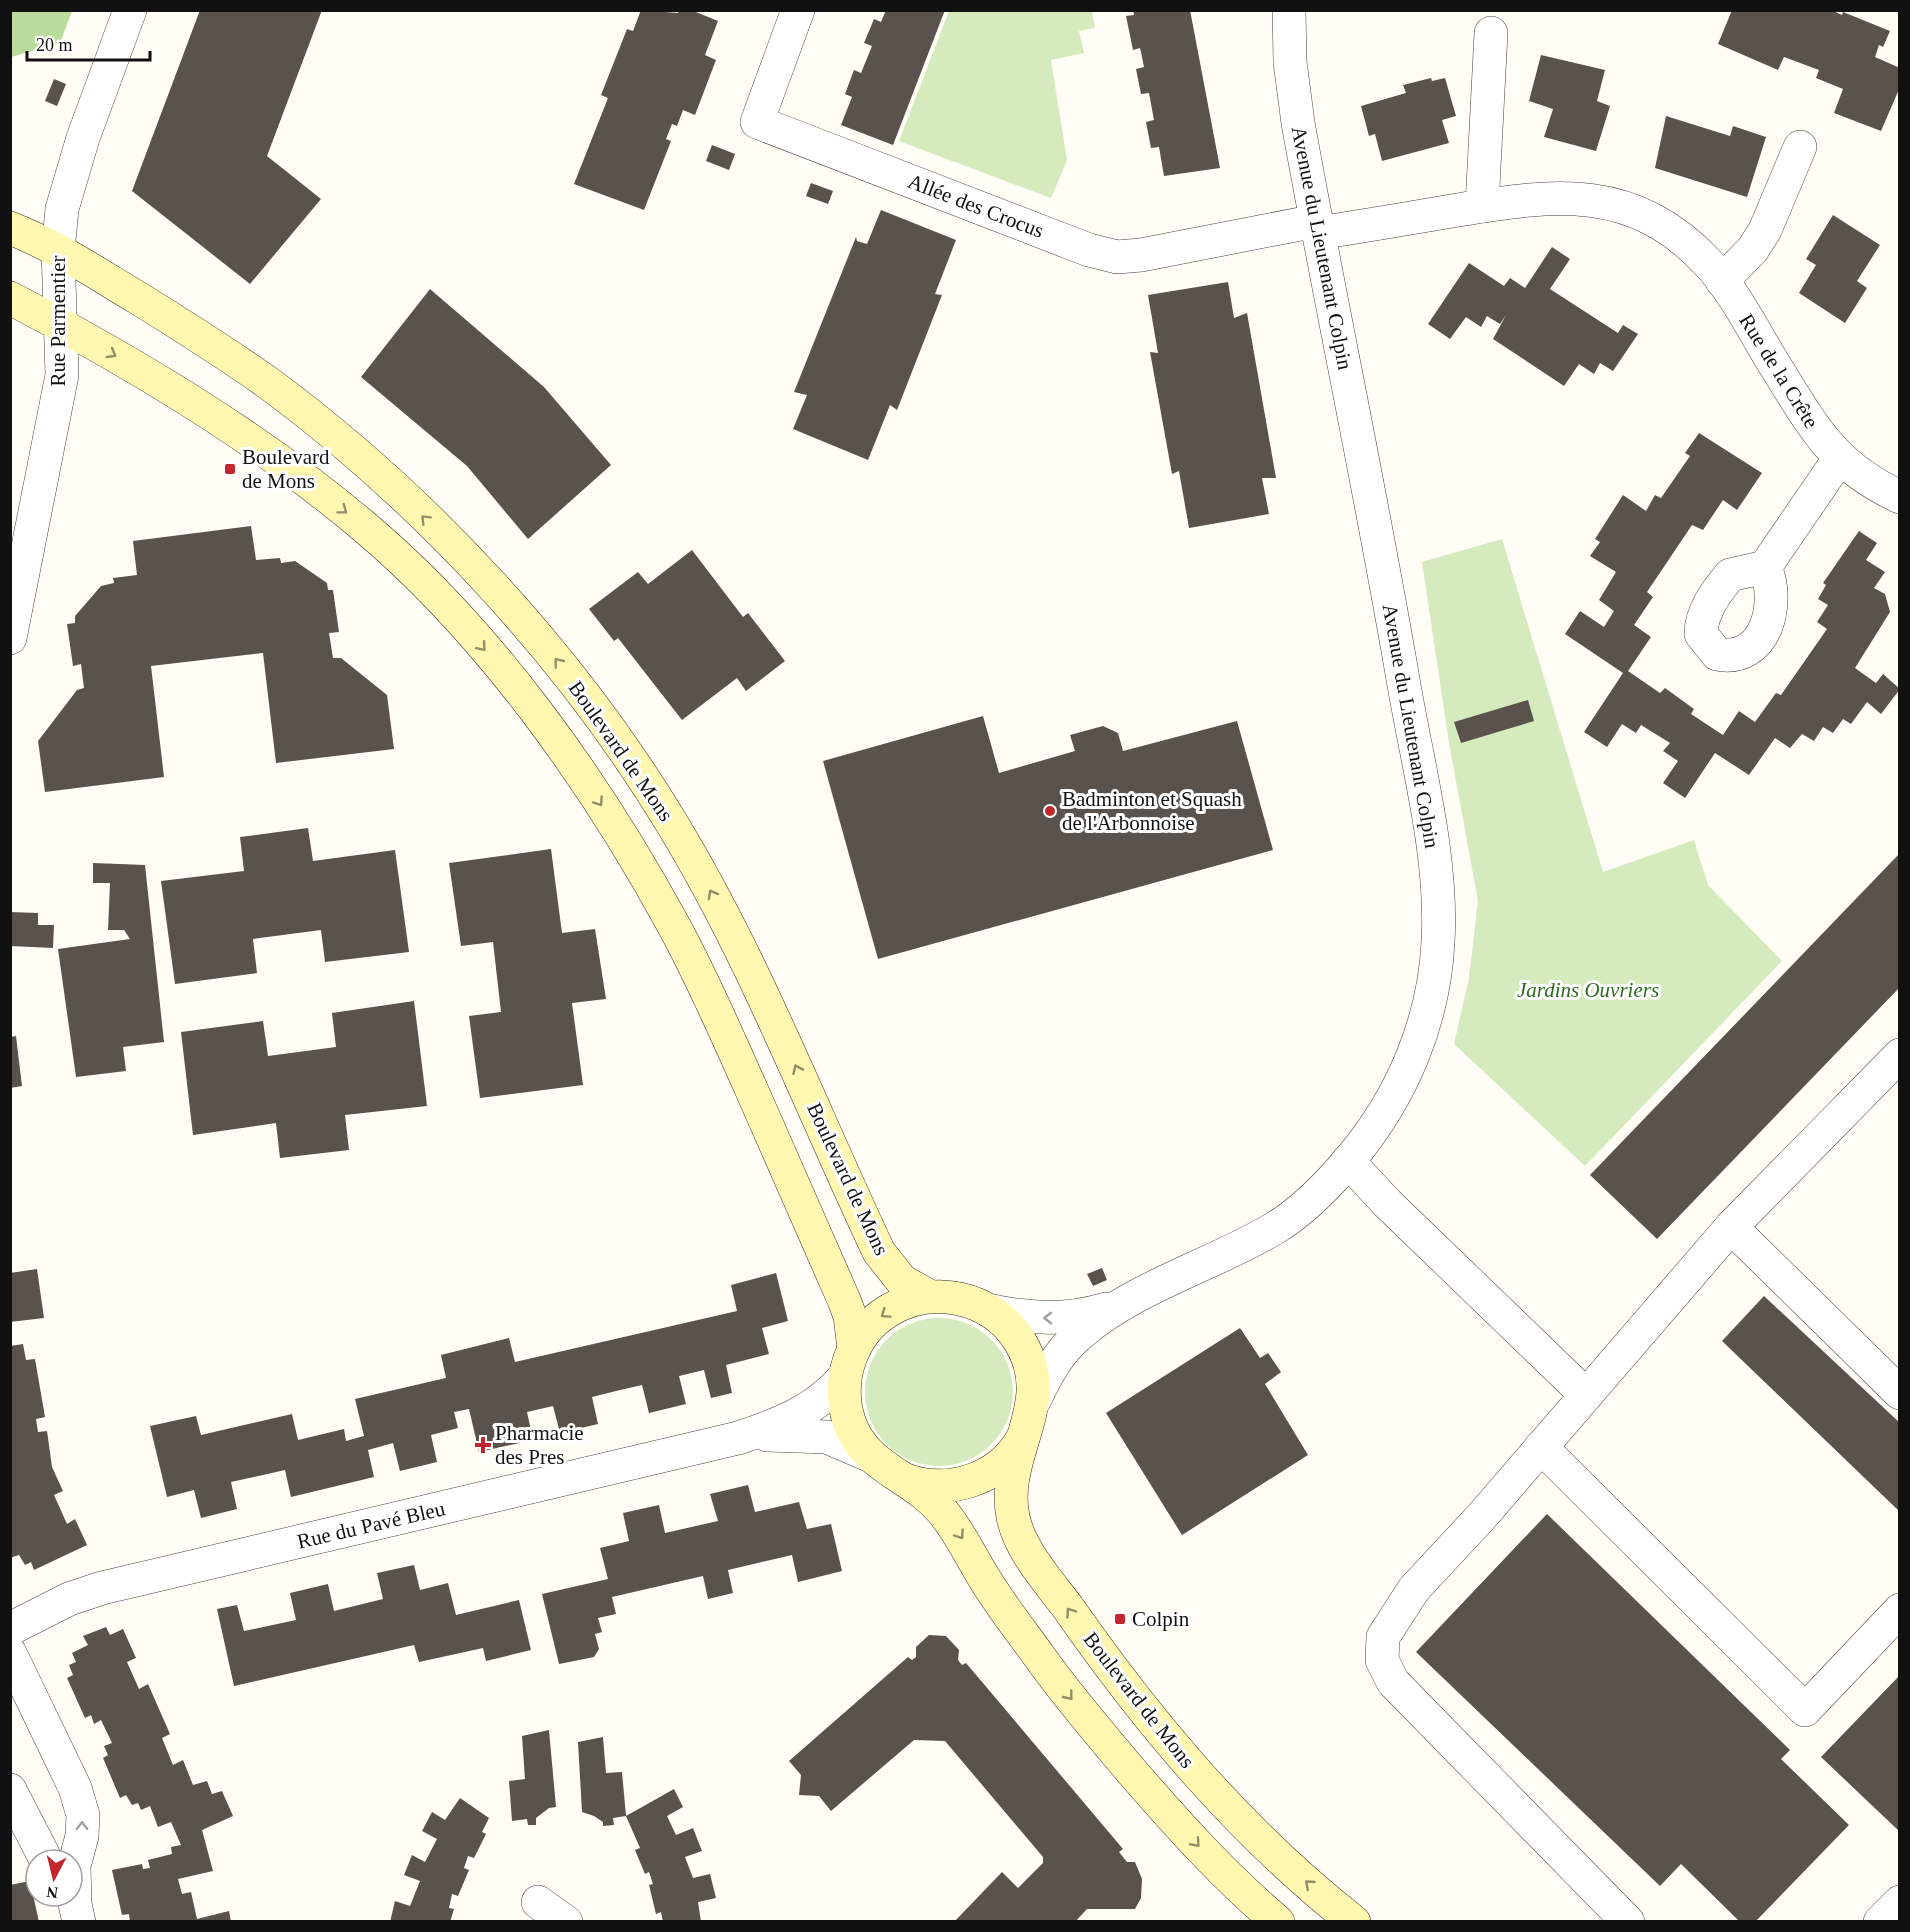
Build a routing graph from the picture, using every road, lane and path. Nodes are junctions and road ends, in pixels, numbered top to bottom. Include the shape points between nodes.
1 (130, 10) edge
2 (798, 10) edge
3 (1289, 10) edge
4 (1491, 33) dead end
5 (1800, 147) dead end
6 (1482, 206) junction
7 (1317, 227) junction
8 (10, 228) edge
9 (58, 250) junction
10 (1722, 281) junction
11 (10, 298) edge
12 (62, 325) junction
13 (1839, 459) junction
14 (1899, 497) edge
15 (1766, 567) dead end
16 (10, 638) edge
17 (1899, 1055) edge
18 (1348, 1161) junction
19 (1731, 1227) junction
20 (929, 1296) junction
21 (1125, 1303) junction
22 (988, 1310) junction
23 (849, 1363) junction
24 (1899, 1393) edge
25 (1586, 1395) junction
26 (1030, 1416) junction
27 (738, 1438) junction
28 (1541, 1447) junction
29 (881, 1465) junction
30 (1899, 1610) edge
31 (10, 1629) edge
32 (10, 1653) edge
33 (10, 1790) edge
34 (40, 1848) edge
35 (79, 1848) edge
36 (538, 1902) dead end
37 (1899, 1902) edge
38 (566, 1922) edge
39 (1278, 1922) edge
40 (1354, 1922) edge
41 (1628, 1922) edge
42 (1880, 1922) edge

1 - 9 street, Rue Parmentier via 70,178
2 - 7 street, Allée des Crocus via 757,122 1089,250 1117,257
3 - 7 street, Avenue du Lieutenant Colpin via 1290,62
4 - 6 street
5 - 10 street via 1765,230 1753,249
6 - 7 street, Rue de la Crête
6 - 10 street, Rue de la Crête via 1542,197 1571,197 1617,205 1676,235
7 - 18 street, Avenue du Lieutenant Colpin via 1395,630 1434,856 1439,916 1435,973 1420,1036 1393,1099
8 - 9 main road, Boulevard de Mons
9 - 12 street, Rue Parmentier
20 -> 9 main road, Boulevard de Mons via 902,1281 879,1252 737,941 672,823 624,747 540,640 487,580 402,496 271,385
10 - 13 street, Rue de la Crête via 1813,427
11 - 12 main road
12 - 16 street, Rue Parmentier via 62,375
12 -> 23 main road via 228,428 297,474 361,524 452,613 513,683 598,800 646,876 713,1003 844,1300 850,1316
13 - 14 street, Rue de la Crête
13 - 15 street
17 - 19 street
18 - 21 street, Avenue du Lieutenant Colpin via 1279,1226
18 - 25 street
19 - 24 street
19 - 25 street
20 - 22 main road, Boulevard de Mons via 965,1299
20 -> 23 main road, Boulevard de Mons via 885,1313 869,1327
21 -> 22 street, Avenue du Lieutenant Colpin via 1084,1316 1050,1319
21 - 26 street, Avenue du Lieutenant Colpin via 1067,1346 1047,1375
22 - 26 main road, Boulevard de Mons via 1021,1342 1032,1370
23 - 27 street, Rue du Pavé Bleu via 826,1397 798,1416
23 - 29 main road via 848,1419
25 - 28 street
26 - 29 main road via 1018,1445 997,1467 969,1482 938,1487 908,1481
40 -> 26 main road, Boulevard de Mons via 1287,1864 1195,1771 1140,1706 1032,1557 1013,1518 1011,1494 1014,1468
27 - 29 street, Rue du Pavé Bleu via 780,1434 827,1437
27 - 31 street, Rue du Pavé Bleu via 102,1588 69,1599
28 - 30 street via 1805,1710
28 - 41 street via 1414,1589 1383,1637 1382,1660 1393,1682
29 -> 39 main road via 940,1508 961,1535 986,1581 1096,1730 1212,1860
35 -> 32 street via 83,1815 75,1788
33 - 34 street
36 - 38 street
37 - 42 street

